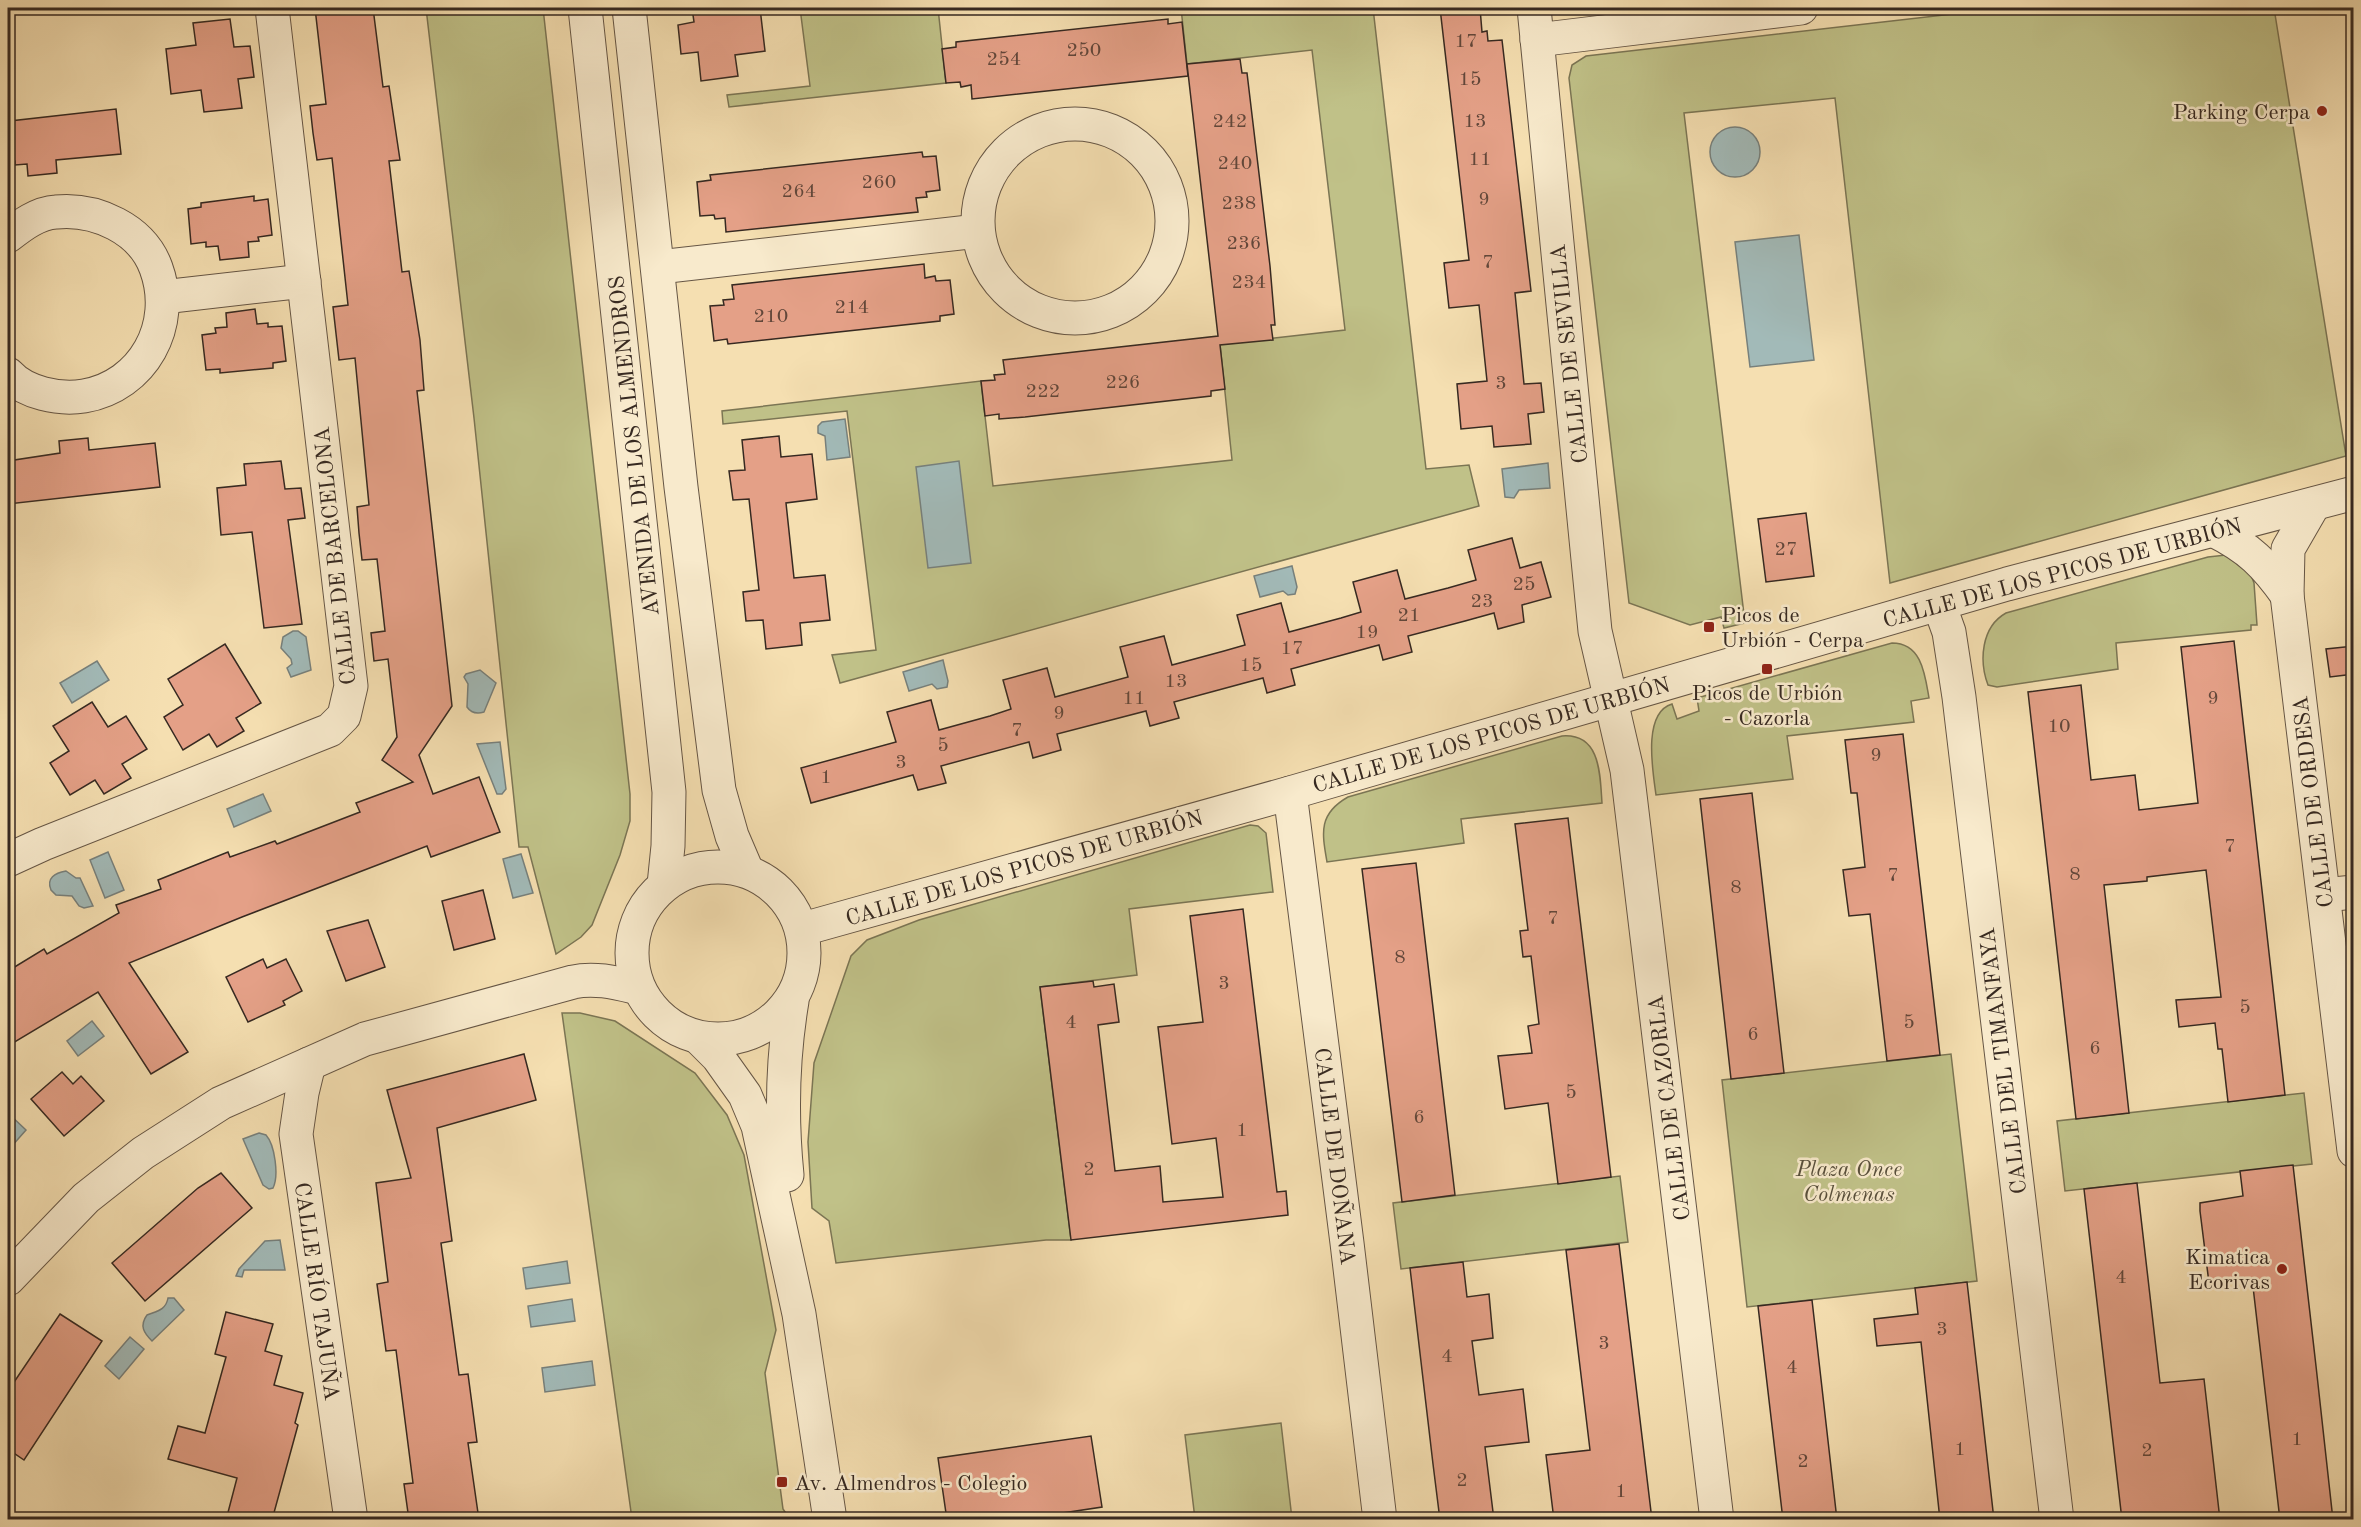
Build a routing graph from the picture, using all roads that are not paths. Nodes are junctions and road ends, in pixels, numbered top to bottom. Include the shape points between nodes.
1 (272, 8) edge
2 (585, 8) edge
3 (629, 8) edge
4 (1534, 8) edge
5 (1801, 8) edge
6 (1746, 11) edge
7 (1538, 40) junction
8 (978, 231) junction
9 (8, 236) edge
10 (658, 267) junction
11 (304, 281) junction
12 (163, 297) junction
13 (8, 374) edge
14 (2354, 493) edge
15 (2314, 504) junction
16 (2215, 531) junction
17 (2287, 596) junction
18 (1939, 604) junction
19 (1611, 699) junction
20 (1290, 793) junction
21 (8, 860) edge
22 (747, 871) junction
23 (664, 885) junction
24 (2339, 894) edge
25 (802, 929) junction
26 (639, 988) junction
27 (792, 1001) junction
28 (699, 1038) junction
29 (309, 1064) junction
30 (2354, 1151) edge
31 (8, 1279) edge
32 (799, 1314) junction
33 (351, 1520) edge
34 (830, 1520) edge
35 (1380, 1520) edge
36 (1717, 1520) edge
37 (2057, 1520) edge

1 - 11 street, CALLE DE BARCELONA
2 - 23 street, AVENIDA DE LOS ALMENDROS via 669,792
3 - 10 street, AVENIDA DE LOS ALMENDROS
4 - 7 street, CALLE DE SEVILLA
5 - 6 street
6 - 7 street
7 - 19 street, CALLE DE SEVILLA via 1595,631
8 - 8 street via 987,262 1005,289 1042,311 1063,317 1096,316 1126,304 1151,283 1167,254 1173,222 1168,190 1152,161 1128,140 1098,126 1066,124 1034,133 1007,151 988,177 979,203
8 - 10 street, AVENIDA DE LOS ALMENDROS
9 - 12 street via 25,222 54,212 86,212 115,222 139,241 156,267
10 - 22 street, AVENIDA DE LOS ALMENDROS via 719,790
11 - 12 street
11 - 21 street, CALLE DE BARCELONA via 351,686 344,716 330,730
12 - 13 street via 161,328 148,356 127,379 100,393 69,398 39,393
14 - 15 street, CALLE DE LOS PICOS DE URBIÓN
15 - 16 street, CALLE DE LOS PICOS DE URBIÓN
15 - 17 street, CALLE DE ORDESA via 2288,549
16 - 17 street via 2240,543 2259,559
16 - 18 street, CALLE DE LOS PICOS DE URBIÓN
17 - 24 street, CALLE DE ORDESA
18 - 19 street, CALLE DE LOS PICOS DE URBIÓN
18 - 37 street, CALLE DEL TIMANFAYA via 1949,632 1959,697
19 - 20 street, CALLE DE LOS PICOS DE URBIÓN
19 - 36 street, CALLE DE CAZORLA via 1627,770
20 - 25 street, CALLE DE LOS PICOS DE URBIÓN
20 - 35 street, CALLE DE DOÑANA
22 - 23 street via 717,866 687,872
22 - 25 street via 774,886 791,904
23 - 26 street via 636,921 633,965
24 - 30 street, CALLE DE ORDESA
25 - 27 street via 805,970
26 - 28 street via 647,1003 671,1024
26 - 29 street via 609,981 573,981 365,1039
27 - 28 street via 773,1021 746,1036
27 - 32 street via 782,1080 783,1137
28 - 32 street via 745,1095 758,1126
29 - 31 street via 221,1103 143,1153 86,1198
29 - 33 street, CALLE RÍO TAJUÑA via 296,1134
32 - 34 street

